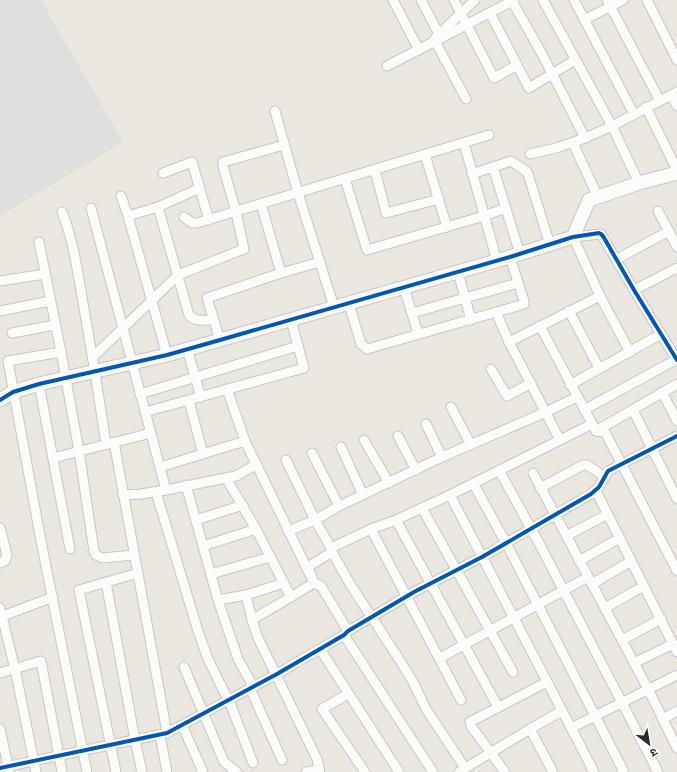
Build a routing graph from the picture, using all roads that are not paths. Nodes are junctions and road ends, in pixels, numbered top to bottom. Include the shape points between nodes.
1 (393, 0) edge
2 (421, 0) edge
3 (454, 0) edge
4 (475, 0) edge
5 (513, 0) edge
6 (543, 0) edge
7 (574, 0) edge
8 (623, 0) edge
9 (647, 0) edge
10 (609, 3) edge
11 (461, 13) junction
12 (490, 13) junction
13 (584, 20) junction
14 (466, 25) junction
15 (436, 39) junction
16 (419, 50) junction
17 (575, 60) junction
18 (677, 60) edge
19 (387, 66) dead end
20 (517, 66) junction
21 (552, 73) junction
22 (674, 94) edge
23 (466, 99) dead end
24 (660, 101) junction
25 (677, 106) edge
26 (646, 108) junction
27 (275, 111) dead end
28 (634, 114) junction
29 (612, 126) junction
30 (489, 135) dead end
31 (585, 138) junction
32 (464, 143) junction
33 (573, 143) junction
34 (284, 145) junction
35 (530, 154) dead end
36 (425, 155) junction
37 (493, 167) junction
38 (374, 170) junction
39 (677, 171) edge
40 (163, 173) dead end
41 (472, 174) junction
42 (345, 179) junction
43 (639, 183) junction
44 (200, 188) junction
45 (298, 193) junction
46 (121, 196) dead end
47 (598, 196) junction
48 (439, 199) junction
49 (261, 204) junction
50 (158, 206) junction
51 (91, 208) dead end
52 (506, 208) junction
53 (658, 211) dead end
54 (62, 212) dead end
55 (236, 212) junction
56 (128, 216) junction
57 (484, 216) junction
58 (184, 217) dead end
59 (209, 220) junction
60 (447, 227) junction
61 (668, 231) junction
62 (573, 238) junction
63 (39, 242) dead end
64 (550, 245) junction
65 (677, 247) edge
66 (509, 258) junction
67 (617, 259) junction
68 (320, 262) junction
69 (676, 271) edge
70 (458, 272) junction
71 (281, 273) junction
72 (45, 274) junction
73 (178, 275) junction
74 (0, 281) edge
75 (518, 283) junction
76 (404, 287) junction
77 (634, 290) junction
78 (600, 296) junction
79 (465, 298) junction
80 (151, 300) junction
81 (50, 301) junction
82 (349, 304) junction
83 (334, 307) junction
84 (0, 311) edge
85 (569, 311) junction
86 (496, 312) junction
87 (412, 313) junction
88 (214, 320) junction
89 (291, 320) junction
90 (470, 320) junction
91 (55, 325) junction
92 (540, 326) junction
93 (122, 327) junction
94 (12, 333) dead end
95 (418, 334) junction
96 (661, 334) junction
97 (220, 340) junction
98 (509, 342) junction
99 (298, 346) junction
100 (187, 349) junction
101 (61, 352) junction
102 (630, 352) junction
103 (167, 355) junction
104 (92, 357) junction
105 (677, 359) edge
106 (4, 362) edge
107 (132, 363) junction
108 (599, 368) junction
109 (491, 370) dead end
110 (95, 371) junction
111 (196, 377) junction
112 (66, 378) junction
113 (531, 383) junction
114 (39, 384) junction
115 (677, 384) edge
116 (570, 385) junction
117 (227, 389) junction
118 (13, 392) junction
119 (662, 392) junction
120 (140, 394) junction
121 (201, 397) junction
122 (577, 397) junction
123 (0, 400) edge
124 (189, 401) junction
125 (451, 407) dead end
126 (584, 410) junction
127 (633, 410) junction
128 (145, 412) junction
129 (546, 412) junction
130 (677, 421) edge
131 (426, 424) dead end
132 (594, 428) junction
133 (151, 433) junction
134 (398, 436) dead end
135 (677, 436) edge
136 (364, 440) dead end
137 (560, 440) junction
138 (245, 441) junction
139 (110, 443) junction
140 (471, 445) junction
141 (341, 447) dead end
142 (652, 449) junction
143 (79, 451) junction
144 (312, 453) dead end
145 (203, 454) junction
146 (442, 457) junction
147 (53, 458) junction
148 (286, 460) dead end
149 (257, 464) junction
150 (622, 464) junction
151 (160, 467) junction
152 (416, 470) junction
153 (499, 470) junction
154 (533, 473) dead end
155 (604, 477) junction
156 (226, 478) junction
157 (389, 483) junction
158 (473, 483) junction
159 (186, 485) junction
160 (540, 488) junction
161 (166, 490) junction
162 (596, 491) junction
163 (156, 492) junction
164 (123, 495) junction
165 (363, 495) junction
166 (450, 495) junction
167 (677, 499) edge
168 (243, 505) junction
169 (339, 506) junction
170 (422, 508) junction
171 (608, 514) junction
172 (555, 515) junction
173 (196, 520) junction
174 (315, 520) junction
175 (396, 520) junction
176 (0, 528) edge
177 (531, 528) junction
178 (256, 529) junction
179 (371, 529) junction
180 (288, 531) junction
181 (566, 536) junction
182 (620, 538) junction
183 (506, 543) junction
184 (203, 546) junction
185 (70, 549) dead end
186 (331, 550) junction
187 (134, 555) junction
188 (270, 557) junction
189 (482, 557) junction
190 (579, 561) junction
191 (631, 561) junction
192 (0, 563) edge
193 (457, 570) junction
194 (677, 571) edge
195 (138, 573) junction
196 (211, 574) junction
197 (590, 581) junction
198 (106, 582) junction
199 (284, 583) junction
200 (314, 583) junction
201 (431, 583) junction
202 (644, 586) junction
203 (563, 591) junction
204 (246, 595) junction
205 (407, 596) junction
206 (53, 597) junction
207 (291, 597) junction
208 (218, 600) junction
209 (538, 604) junction
210 (605, 608) junction
211 (1, 614) edge
212 (372, 616) junction
213 (514, 618) junction
214 (661, 619) junction
215 (252, 620) junction
216 (489, 631) junction
217 (346, 633) junction
218 (622, 640) junction
219 (465, 644) junction
220 (675, 648) edge
221 (320, 649) junction
222 (440, 658) junction
223 (634, 664) junction
224 (184, 667) dead end
225 (15, 668) junction
226 (513, 672) dead end
227 (0, 673) edge
228 (276, 674) junction
229 (677, 675) edge
230 (547, 682) junction
231 (252, 687) junction
232 (648, 689) junction
233 (348, 694) junction
234 (228, 700) junction
235 (461, 700) dead end
236 (622, 702) junction
237 (498, 707) junction
238 (562, 711) junction
239 (677, 711) edge
240 (202, 714) junction
241 (596, 715) junction
242 (663, 719) junction
243 (182, 725) junction
244 (571, 728) junction
245 (0, 729) edge
246 (530, 729) junction
247 (164, 734) junction
248 (135, 740) junction
249 (110, 745) junction
250 (677, 748) edge
251 (83, 750) junction
252 (490, 753) junction
253 (58, 756) junction
254 (282, 760) dead end
255 (34, 761) junction
256 (253, 763) dead end
257 (6, 769) edge
258 (462, 770) edge
259 (319, 771) edge
260 (36, 772) edge
261 (62, 772) edge
262 (87, 772) edge
263 (116, 772) edge
264 (142, 772) edge
265 (167, 772) edge
266 (203, 772) edge
267 (237, 772) edge
268 (306, 772) edge
269 (365, 772) edge
270 (399, 772) edge
271 (433, 772) edge
272 (505, 772) edge
273 (553, 772) edge
274 (594, 772) edge
275 (624, 772) edge
276 (658, 772) edge

1 - 16 street
2 - 15 street
3 - 11 street
4 - 11 street
5 - 12 street
5 - 21 street
6 - 17 street
7 - 13 street
8 - 10 street
9 - 18 street
10 - 13 street
10 - 24 street
11 - 14 street
11 - 15 street
12 - 14 street
12 - 20 street
13 - 28 street
14 - 15 street
14 - 20 street via 494,78
15 - 16 street
15 - 23 street
16 - 19 street
17 - 21 street
17 - 29 street
20 - 21 street via 529,88
21 - 31 street
22 - 24 street
22 - 25 street
24 - 26 street
26 - 28 street
26 - 39 street
27 - 34 street
28 - 29 street
29 - 31 street
29 - 43 street
30 - 32 street
31 - 33 street
32 - 36 street
32 - 41 street
33 - 35 street
33 - 47 street
34 - 45 street
34 - 55 street via 223,162
36 - 38 street
36 - 48 street
37 - 41 street
37 - 52 street
37 - 64 street via 511,161 526,171
38 - 42 street
38 - 48 street via 386,213
39 - 43 street
40 - 44 street via 192,162
41 - 57 street
42 - 45 street
42 - 60 street via 367,250
43 - 47 street
44 - 50 street
44 - 59 street
45 - 49 street
45 - 68 street
46 - 56 street
47 - 62 street via 589,200
48 - 60 street
49 - 55 street
49 - 71 street
50 - 56 street
50 - 73 street
51 - 93 street
52 - 57 street
52 - 66 street
53 - 61 street
54 - 104 street via 69,230
55 - 59 street
55 - 73 street via 244,249
56 - 80 street
57 - 60 street
57 - 66 street
58 - 59 street via 197,224
61 - 65 street
61 - 67 street
62 - 64 street
62 - 67 street via 601,234
62 - 78 street
63 - 72 street
64 - 66 street
66 - 70 street
66 - 75 street
67 - 77 street
68 - 71 street
68 - 83 street
69 - 77 street
70 - 76 street
70 - 79 street
71 - 88 street via 207,298
72 - 74 street
72 - 81 street
73 - 80 street
73 - 88 street via 192,319
75 - 79 street
75 - 86 street via 524,304
76 - 82 street
76 - 87 street
77 - 96 street
78 - 85 street
78 - 102 street
79 - 87 street
79 - 90 street
80 - 93 street
80 - 103 street
81 - 84 street
81 - 91 street
82 - 83 street
82 - 95 street via 361,344 367,349
83 - 89 street
85 - 92 street
85 - 108 street
86 - 90 street
86 - 98 street
87 - 95 street
88 - 97 street
89 - 97 street
89 - 99 street
90 - 95 street
91 - 94 street
91 - 101 street
92 - 98 street
92 - 116 street
93 - 104 street
93 - 107 street
96 - 102 street
96 - 105 street
97 - 100 street
98 - 113 street
99 - 111 street
99 - 117 street via 304,368
100 - 103 street
100 - 111 street
101 - 106 street
101 - 112 street
102 - 108 street
103 - 107 street
104 - 110 street
105 - 126 street
106 - 118 street
107 - 110 street
107 - 120 street
108 - 116 street
109 - 113 street via 507,396
110 - 112 street
110 - 139 street
111 - 120 street
111 - 121 street
112 - 114 street
112 - 143 street
113 - 129 street
114 - 118 street
114 - 147 street
115 - 119 street
116 - 122 street
117 - 121 street
117 - 138 street
118 - 123 street
118 - 206 street
119 - 127 street
119 - 130 street
120 - 128 street
121 - 124 street
122 - 126 street
122 - 129 street
124 - 128 street
124 - 145 street
125 - 140 street
126 - 132 street
127 - 132 street
127 - 142 street
128 - 133 street
129 - 137 street
129 - 140 street
131 - 146 street
132 - 137 street
132 - 150 street via 605,432
133 - 139 street
133 - 151 street
134 - 152 street
135 - 142 street
136 - 157 street
137 - 153 street
138 - 145 street
138 - 149 street
139 - 143 street
139 - 164 street
140 - 146 street
141 - 165 street
142 - 150 street
142 - 167 street
143 - 147 street
143 - 187 street via 96,555 102,558
144 - 169 street
145 - 151 street
146 - 152 street
147 - 185 street
148 - 174 street
149 - 156 street via 236,476
149 - 180 street
150 - 155 street via 608,471
150 - 194 street
151 - 161 street
152 - 157 street
153 - 158 street
153 - 177 street
154 - 160 street
155 - 160 street via 583,465
155 - 162 street
156 - 159 street
156 - 168 street
157 - 165 street
158 - 166 street
158 - 183 street
159 - 161 street
159 - 173 street
160 - 172 street
161 - 163 street
162 - 171 street
162 - 172 street
163 - 164 street
163 - 234 street via 198,631
164 - 187 street
165 - 169 street
166 - 170 street
166 - 189 street
168 - 173 street
168 - 178 street
169 - 174 street
170 - 175 street
170 - 193 street
171 - 181 street
171 - 182 street
172 - 177 street
172 - 181 street
173 - 184 street
174 - 180 street
174 - 186 street
175 - 179 street
175 - 201 street
176 - 192 street via 7,555
177 - 183 street
177 - 203 street
178 - 184 street
178 - 188 street
179 - 186 street
179 - 205 street
180 - 200 street
181 - 190 street
182 - 190 street
182 - 191 street
183 - 189 street
183 - 209 street
184 - 196 street
186 - 200 street via 308,567
186 - 212 street
187 - 195 street
188 - 196 street
188 - 199 street
189 - 193 street
189 - 213 street
190 - 197 street
191 - 197 street
191 - 202 street
193 - 201 street
193 - 216 street
195 - 198 street
195 - 247 street
196 - 208 street
197 - 203 street
197 - 210 street
198 - 248 street
198 - 249 street via 79,590
199 - 204 street
199 - 207 street
200 - 207 street
200 - 217 street via 321,586
201 - 205 street
201 - 219 street
202 - 210 street
202 - 214 street
203 - 209 street
203 - 236 street
204 - 208 street
204 - 215 street
205 - 212 street
205 - 222 street
206 - 211 street
206 - 251 street
207 - 215 street
208 - 231 street via 238,659
209 - 213 street
209 - 241 street
210 - 218 street
211 - 225 street
212 - 217 street
212 - 258 street via 413,682 426,710
213 - 216 street
213 - 230 street
214 - 218 street
214 - 220 street
215 - 228 street
216 - 219 street
216 - 226 street
217 - 221 street
217 - 271 street
218 - 223 street
219 - 222 street
219 - 237 street
220 - 223 street
221 - 228 street
221 - 233 street
222 - 235 street
223 - 232 street
224 - 240 street
225 - 227 street
225 - 253 street via 41,661
225 - 255 street
228 - 231 street
228 - 259 street via 317,759
229 - 232 street
230 - 237 street
230 - 238 street
231 - 234 street
231 - 254 street
232 - 236 street
232 - 242 street
233 - 269 street via 322,709
233 - 270 street
234 - 240 street
234 - 256 street
236 - 241 street
236 - 276 street
237 - 252 street via 470,722
238 - 244 street
238 - 246 street
239 - 242 street
240 - 243 street
240 - 267 street via 224,762
241 - 244 street
241 - 275 street
242 - 250 street
243 - 247 street
243 - 266 street
244 - 274 street
245 - 257 street
246 - 252 street
246 - 273 street
247 - 248 street
247 - 265 street
248 - 249 street
248 - 264 street
249 - 251 street
249 - 263 street
251 - 253 street
251 - 262 street
252 - 258 street
252 - 272 street
253 - 255 street
253 - 261 street
255 - 257 street
255 - 260 street
259 - 268 street

